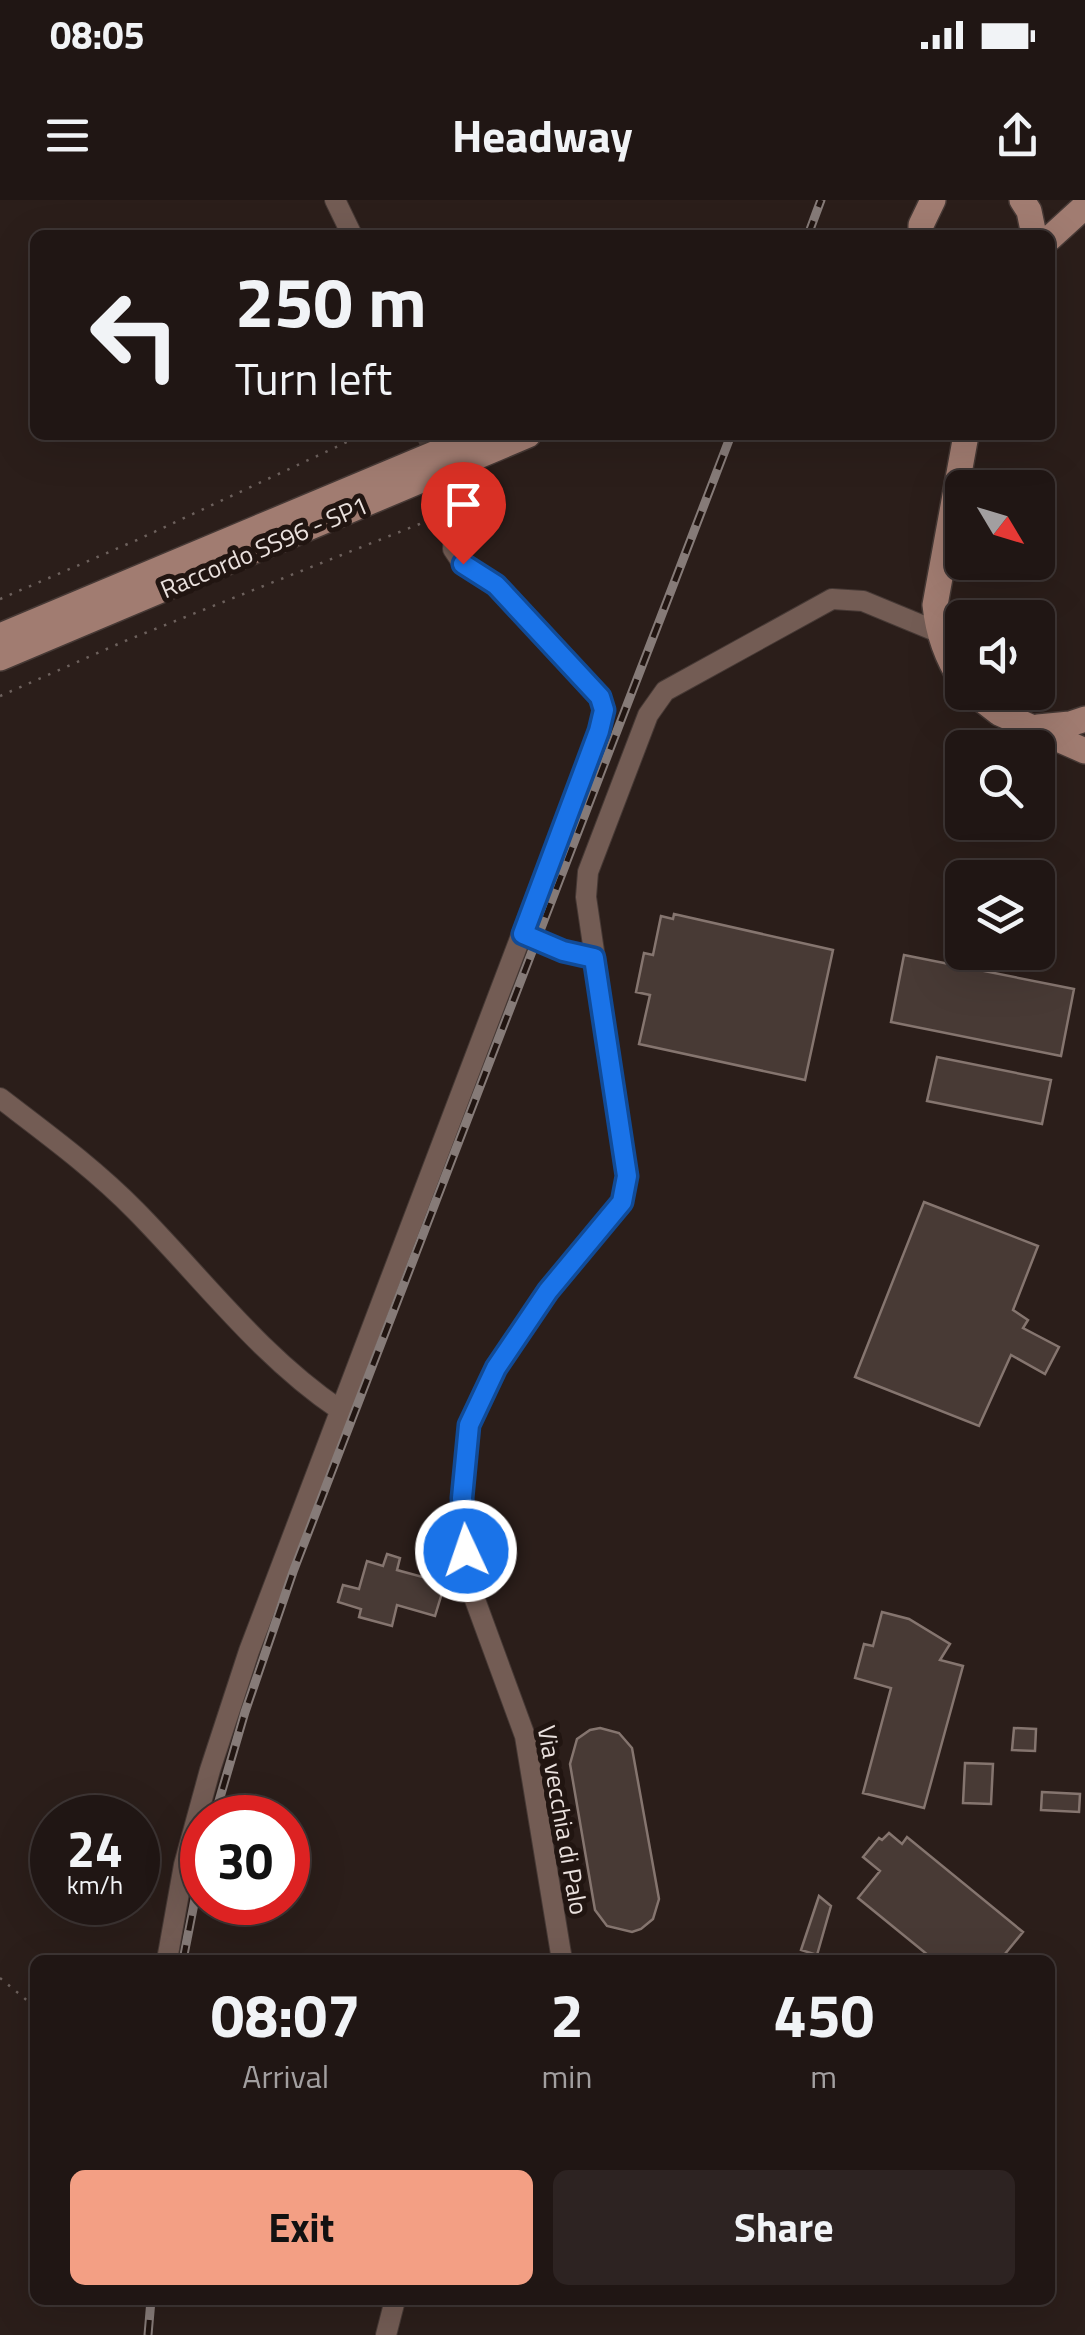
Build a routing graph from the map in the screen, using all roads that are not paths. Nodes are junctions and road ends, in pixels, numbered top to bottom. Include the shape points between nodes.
1 (336, 200) edge
2 (933, 200) edge
3 (1022, 200) edge
4 (1085, 206) edge
5 (350, 230) edge
6 (918, 230) edge
7 (1033, 230) edge
8 (1055, 233) edge
9 (467, 440) edge
10 (516, 440) edge
11 (965, 440) edge
12 (456, 510) tunnel mouth
13 (938, 632) junction
14 (0, 636) edge
15 (945, 650) edge
16 (0, 658) edge
17 (995, 710) edge
18 (1085, 719) edge
19 (1033, 727) junction
20 (1085, 751) edge
21 (523, 934) junction
22 (594, 958) junction
23 (0, 1098) edge
24 (340, 1410) junction
25 (169, 1955) edge
26 (561, 1955) edge
27 (394, 2305) edge
28 (386, 2335) edge

1 - 5 street
2 - 6 main road
3 - 7 main road
4 - 8 main road
9 - 14 main road, Raccordo SS96 - SP1
10 - 16 main road, Raccordo SS96 - SP1
11 - 13 main road via 940,563
12 - 21 street via 453,549 463,564 496,585 600,697 604,710
13 - 15 main road
13 - 22 street, Via vecchia di Palo via 863,601 832,599 665,690 648,715 588,872
17 - 19 main road
18 - 19 main road
19 - 20 main road
21 - 22 street
21 - 24 street
22 - 26 street, Via vecchia di Palo via 627,1176 622,1202 548,1291 496,1368 469,1425 462,1498 467,1578 525,1736
23 - 24 street via 135,1210 229,1312
24 - 25 street via 210,1770
27 - 28 street

